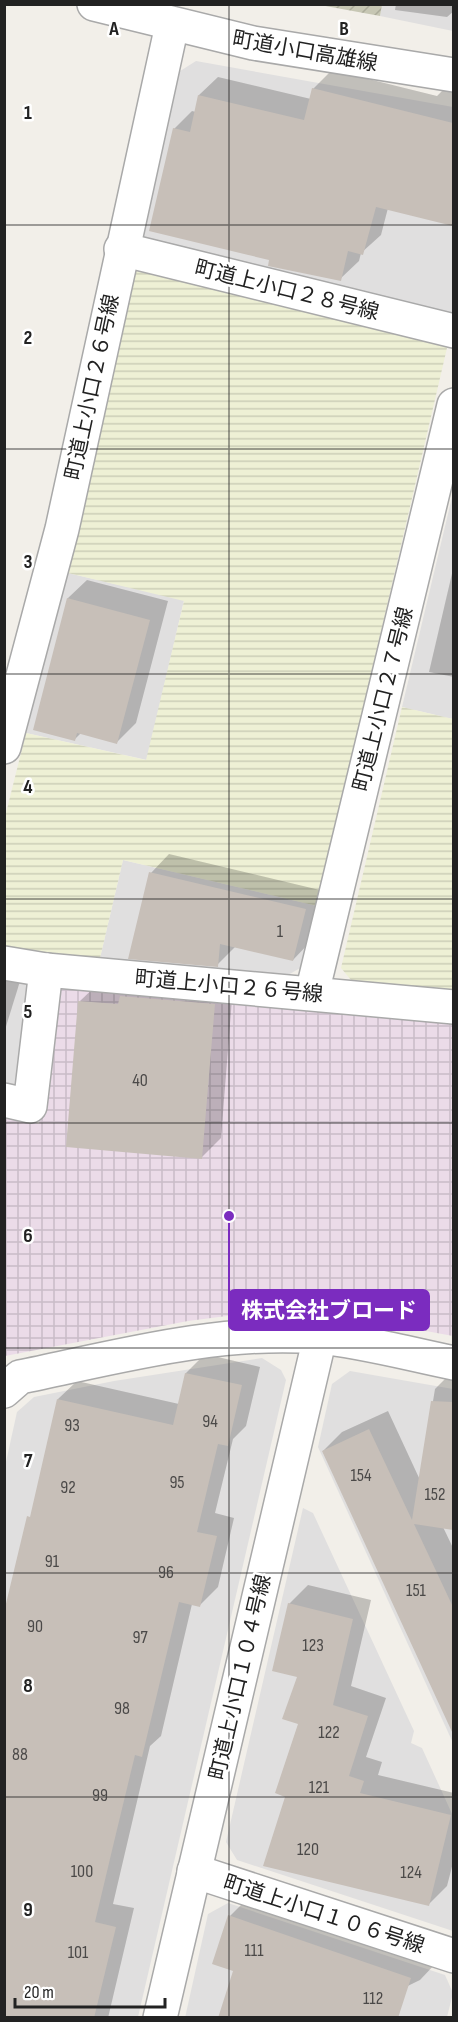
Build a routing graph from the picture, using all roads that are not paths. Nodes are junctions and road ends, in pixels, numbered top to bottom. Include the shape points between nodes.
1 (94, 4) edge
2 (165, 23) junction
3 (453, 75) edge
4 (121, 249) junction
5 (453, 331) edge
6 (453, 405) edge
7 (4, 747) edge
8 (4, 963) edge
9 (46, 970) junction
10 (312, 993) junction
11 (453, 1007) edge
12 (4, 1100) edge
13 (320, 1337) junction
14 (453, 1363) edge
15 (4, 1390) edge
16 (194, 1871) junction
17 (453, 1956) edge
18 (160, 2018) edge

1 - 2 street, 町道小口高雄線
2 - 3 street, 町道小口高雄線 via 326,56
2 - 4 street, 町道上小口２６号線
4 - 5 street, 町道上小口２８号線
4 - 7 street, 町道上小口２６号線 via 62,529
6 - 10 street, 町道上小口２７号線
8 - 9 street, 町道上小口２６号線
9 - 10 street, 町道上小口２６号線
9 - 12 street via 30,1106
10 - 11 street, 町道上小口２６号線
13 - 14 street
13 - 15 street via 256,1336 160,1348 20,1377
13 - 16 street, 町道上小口１０４号線
16 - 17 street, 町道上小口１０６号線
16 - 18 street, 町道上小口１０４号線

